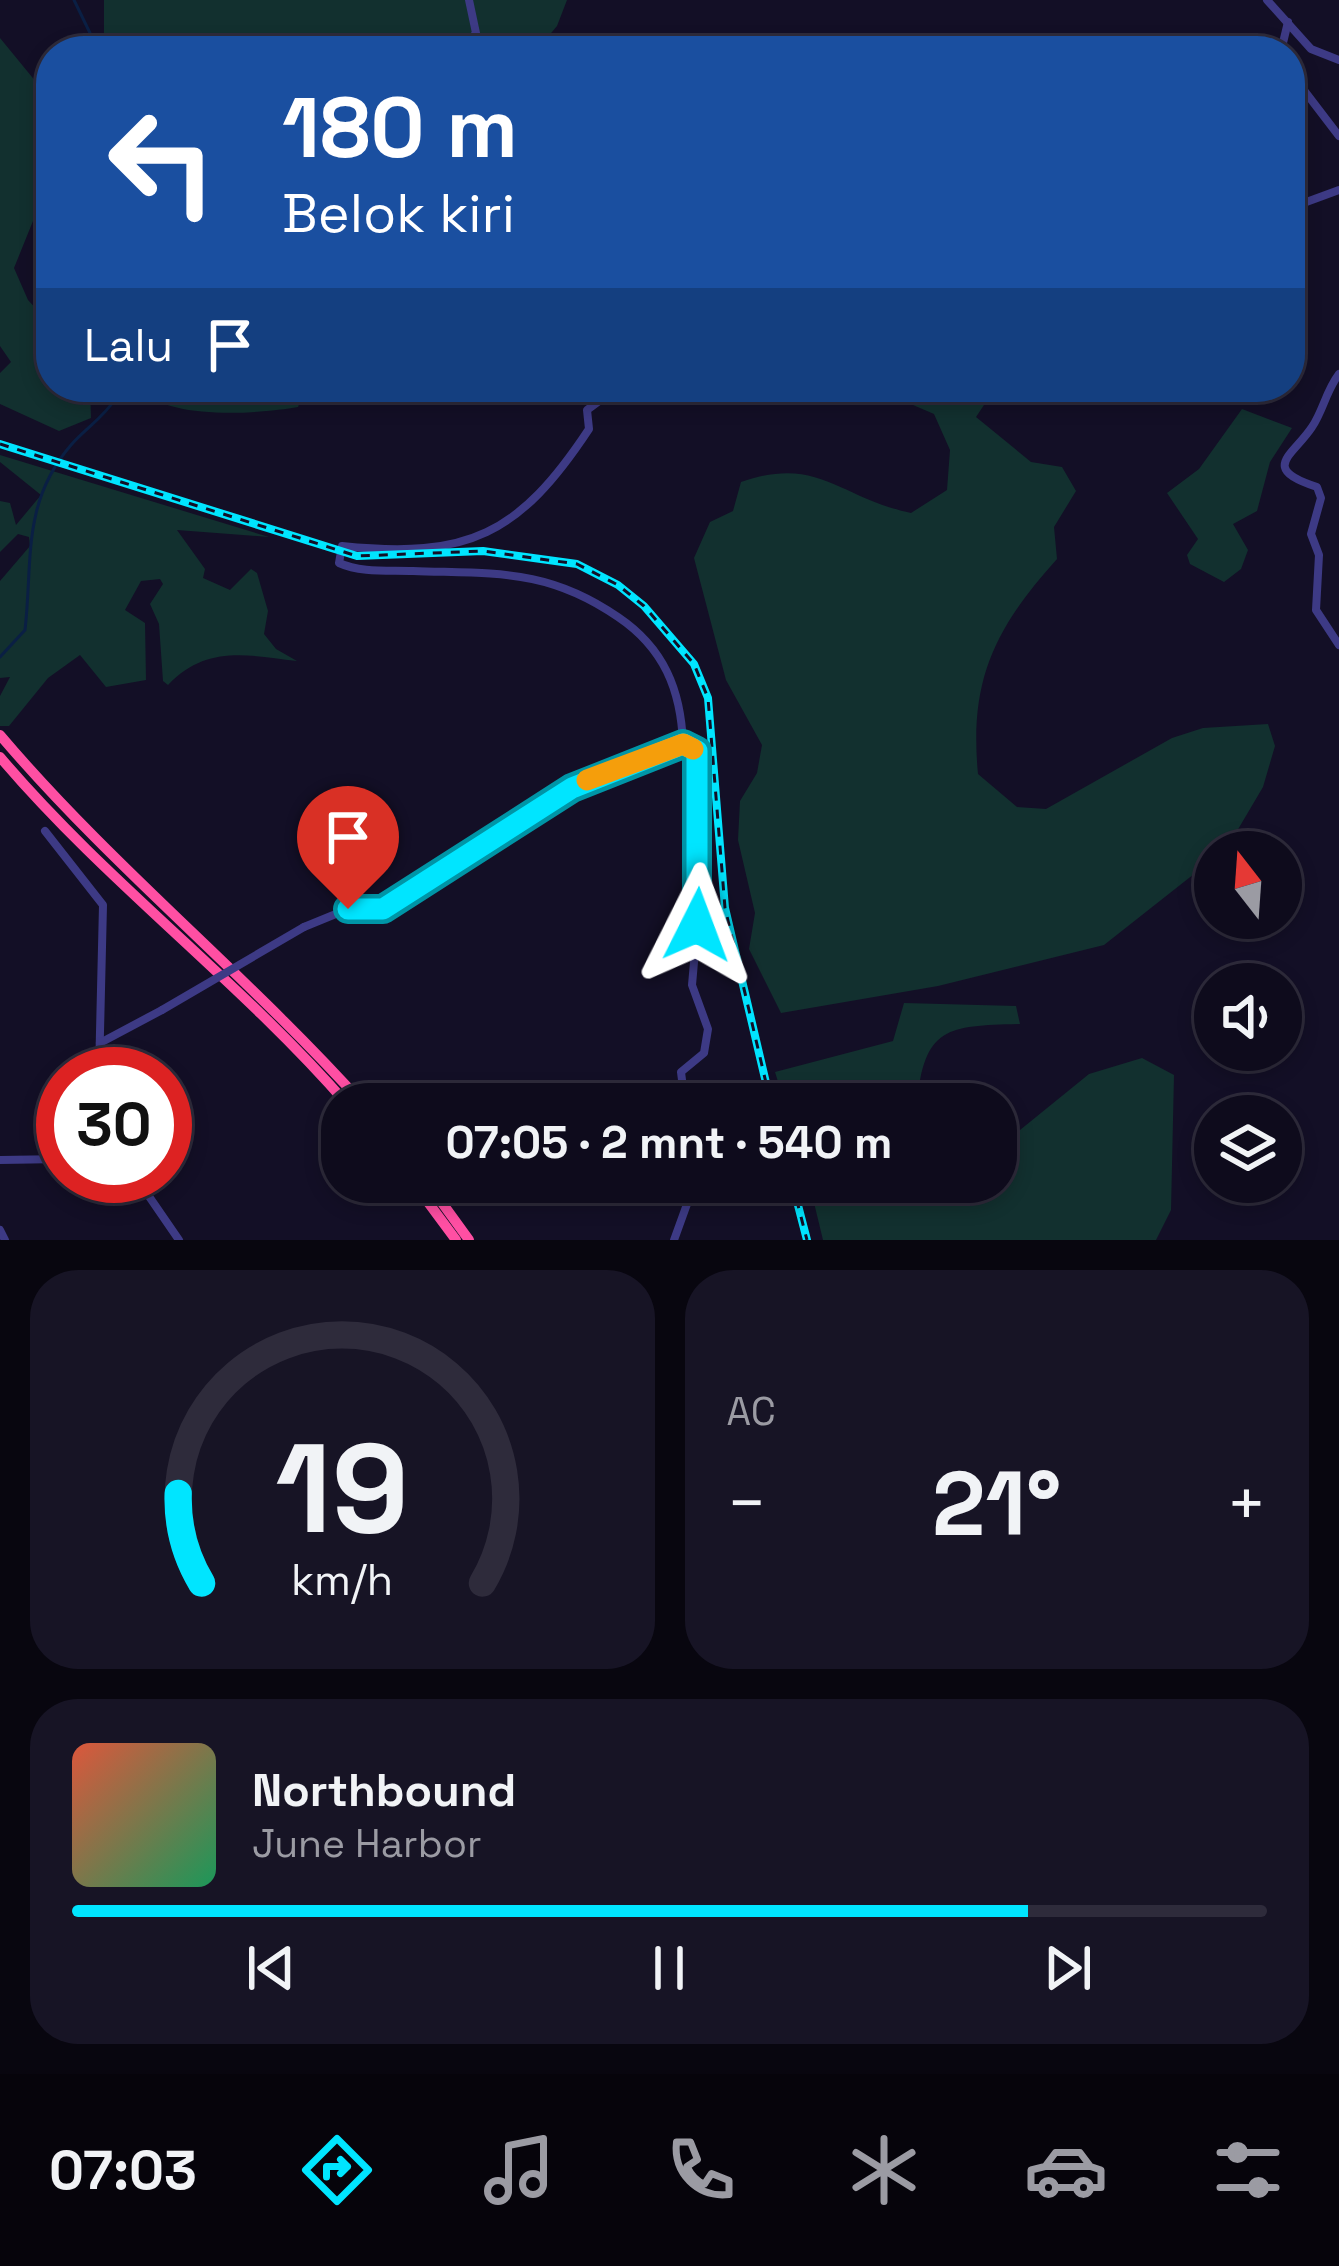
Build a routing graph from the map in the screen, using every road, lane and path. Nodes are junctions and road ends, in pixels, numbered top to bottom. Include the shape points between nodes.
1 (469, 0) edge
2 (1268, 0) edge
3 (1288, 22) junction
4 (474, 36) edge
5 (1285, 36) edge
6 (1300, 36) edge
7 (1305, 43) edge
8 (1339, 60) edge
9 (1305, 92) edge
10 (1339, 136) edge
11 (1339, 190) edge
12 (1305, 202) edge
13 (1339, 374) edge
14 (598, 402) edge
15 (1339, 645) edge
16 (0, 735) edge
17 (683, 744) junction
18 (0, 757) edge
19 (45, 831) dead end
20 (99, 1043) junction
21 (99, 1047) edge
22 (327, 1083) edge
23 (344, 1083) edge
24 (682, 1083) edge
25 (36, 1159) edge
26 (0, 1160) edge
27 (154, 1203) edge
28 (429, 1203) edge
29 (443, 1203) edge
30 (687, 1203) edge
31 (0, 1230) edge
32 (5, 1240) edge
33 (179, 1240) edge
34 (456, 1240) edge
35 (470, 1240) edge
36 (674, 1240) edge

1 - 4 street
2 - 3 street
3 - 5 street
3 - 6 street
7 - 8 street
9 - 10 street
11 - 12 street
13 - 15 street via 1284,465 1321,498 1311,534 1319,555 1316,610
14 - 17 street via 565,466 493,533 437,548 346,546 339,563 520,574 590,597 658,652 676,689
16 - 23 highway
17 - 20 street, bridge via 572,788 383,909 348,909 304,927
17 - 24 street via 699,761 692,986 708,1029 704,1053 681,1072
18 - 22 highway
19 - 20 street via 104,905
20 - 21 street
25 - 26 street
27 - 33 street
28 - 34 highway
29 - 35 highway
30 - 36 street
31 - 32 street

